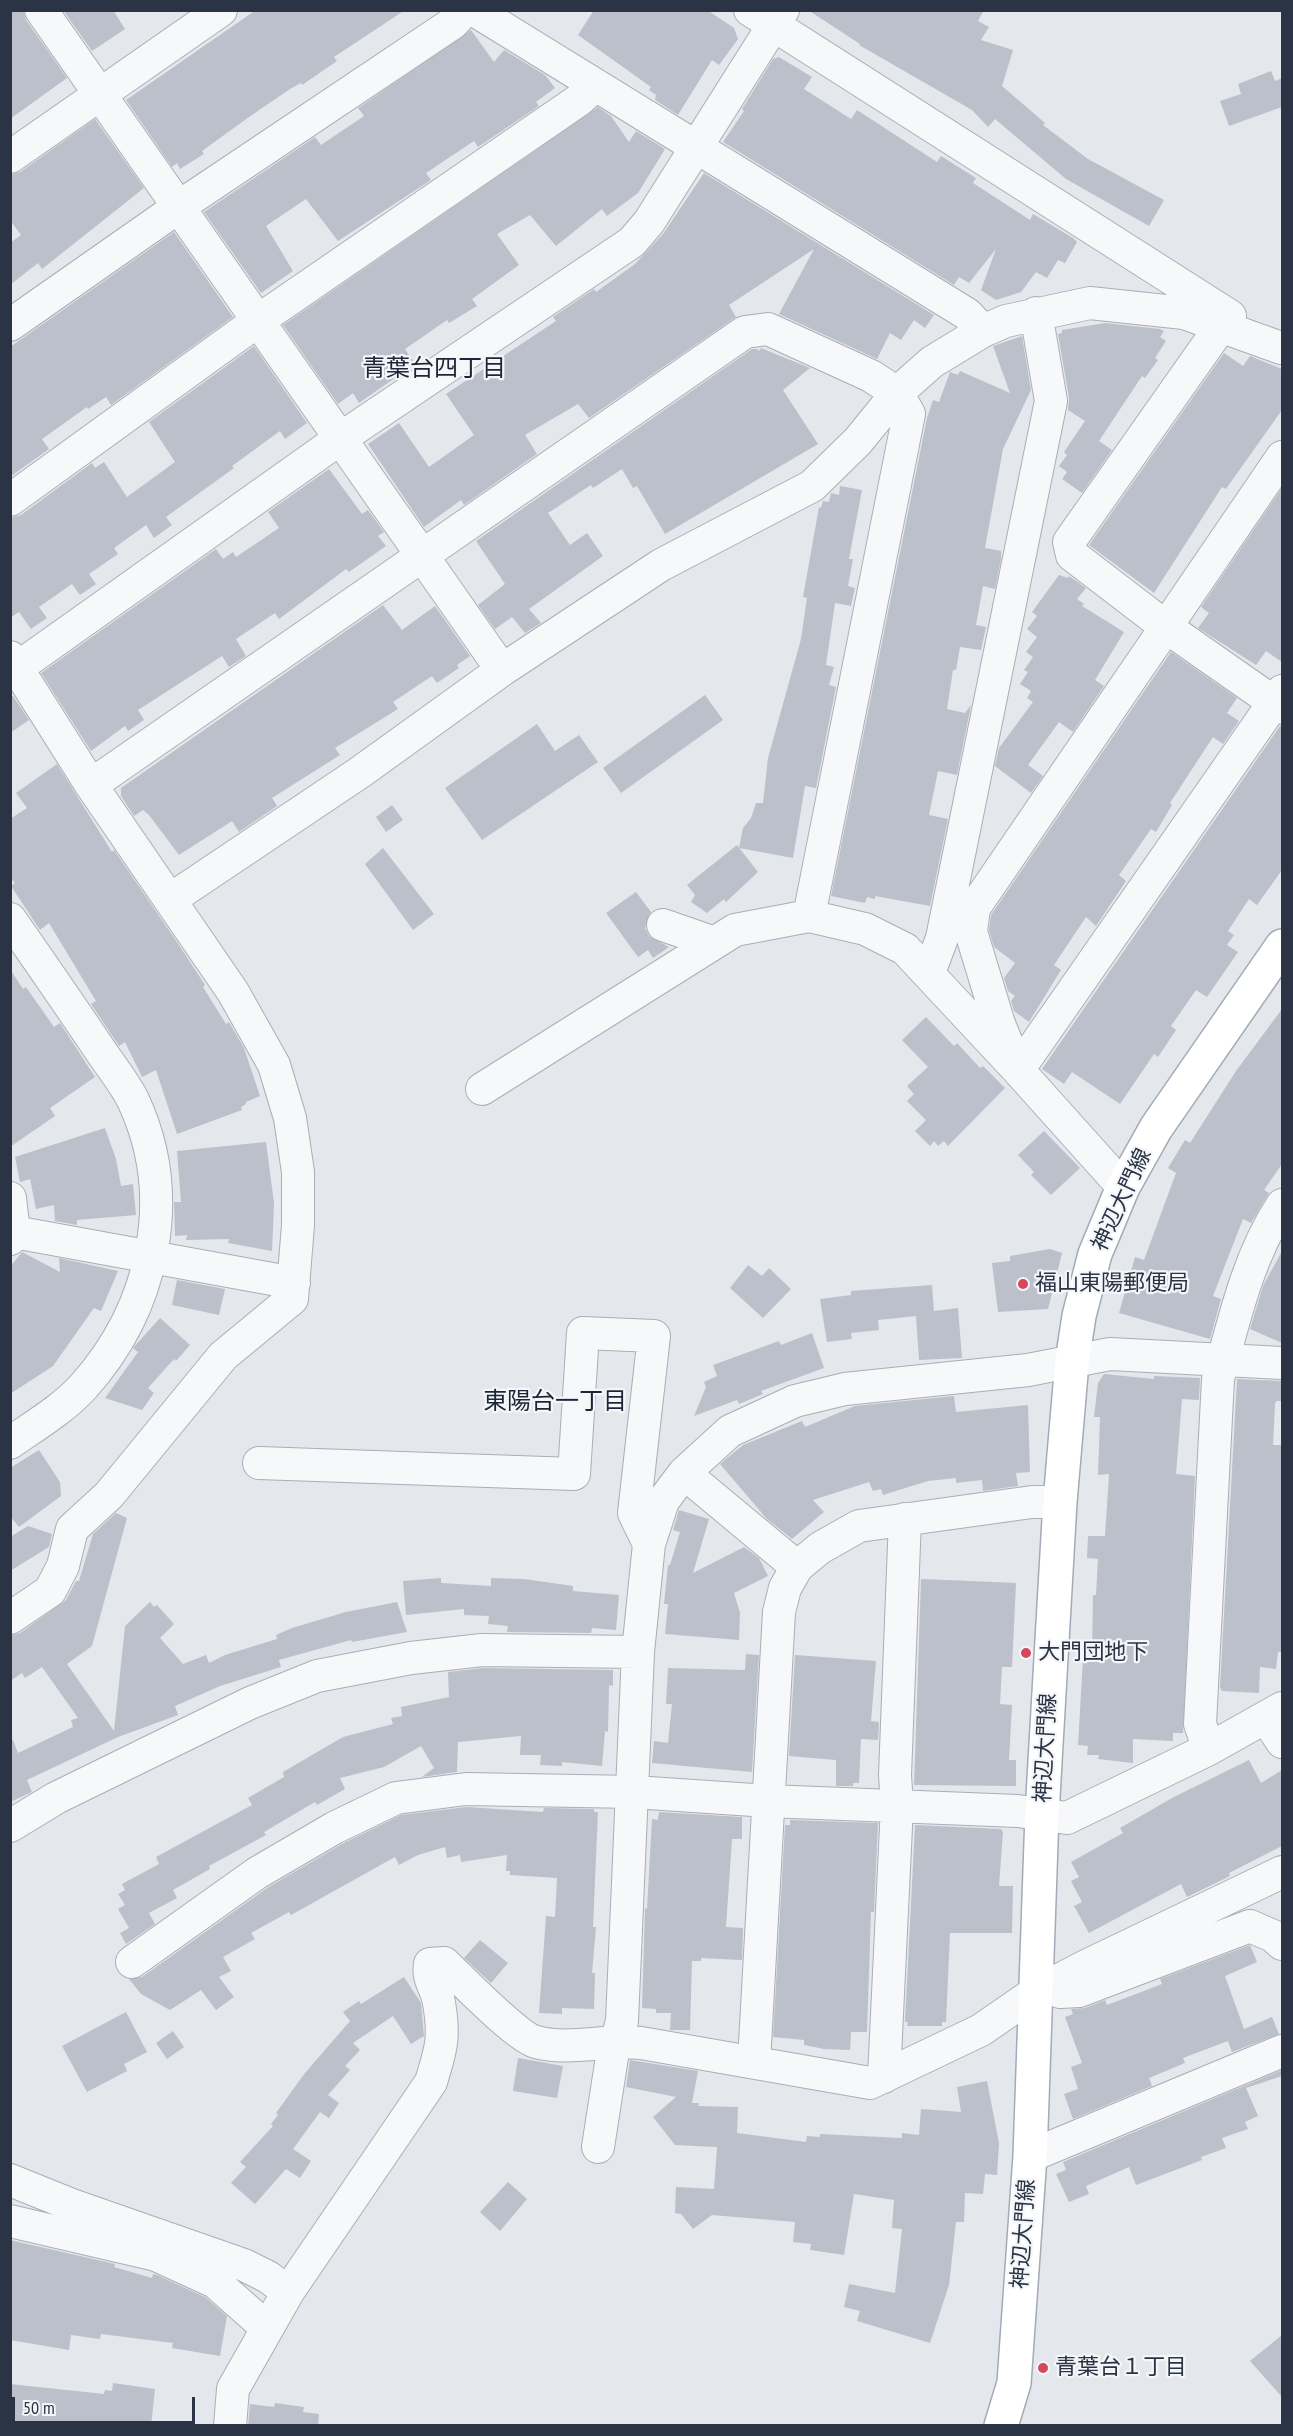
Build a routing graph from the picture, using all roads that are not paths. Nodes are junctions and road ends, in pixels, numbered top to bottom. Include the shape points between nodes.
1 (40, 10) edge
2 (220, 10) edge
3 (465, 10) edge
4 (474, 10) edge
5 (769, 16) edge
6 (595, 85) junction
7 (100, 93) junction
8 (696, 145) junction
9 (10, 158) edge
10 (180, 206) junction
11 (1036, 313) junction
12 (259, 320) junction
13 (10, 326) edge
14 (1221, 326) junction
15 (983, 331) junction
16 (1282, 348) edge
17 (897, 393) junction
18 (341, 438) junction
19 (1282, 457) edge
20 (10, 500) edge
21 (422, 557) junction
22 (1166, 627) junction
23 (13, 666) edge
24 (502, 670) junction
25 (1280, 700) edge
26 (91, 785) junction
27 (171, 899) junction
28 (809, 916) junction
29 (10, 919) edge
30 (663, 925) dead end
31 (712, 942) junction
32 (1282, 946) edge
33 (929, 973) junction
34 (1018, 1070) junction
35 (482, 1089) dead end
36 (1124, 1186) junction
37 (10, 1198) edge
38 (1282, 1205) edge
39 (12, 1236) edge
40 (151, 1256) junction
41 (294, 1283) junction
42 (1223, 1361) junction
43 (1072, 1362) junction
44 (1282, 1363) edge
45 (10, 1443) edge
46 (258, 1463) dead end
47 (684, 1473) junction
48 (1060, 1502) junction
49 (905, 1519) junction
50 (649, 1544) junction
51 (797, 1567) junction
52 (10, 1618) edge
53 (638, 1652) junction
54 (1277, 1723) edge
55 (1209, 1749) junction
56 (634, 1792) junction
57 (768, 1801) junction
58 (897, 1806) junction
59 (1042, 1814) junction
60 (10, 1826) edge
61 (1282, 1872) edge
62 (1282, 1944) edge
63 (132, 1962) dead end
64 (1036, 1992) junction
65 (617, 2040) junction
66 (1282, 2051) edge
67 (754, 2062) junction
68 (884, 2077) junction
69 (598, 2147) dead end
70 (1030, 2156) junction
71 (10, 2180) edge
72 (10, 2221) edge
73 (288, 2292) junction
74 (267, 2328) junction
75 (230, 2426) edge
76 (1001, 2426) edge

1 - 7 street
2 - 7 street
3 - 10 street via 453,23
4 - 6 street
5 - 8 street
5 - 16 street
6 - 8 street
6 - 12 street via 579,100
7 - 9 street
7 - 10 street
8 - 15 street via 967,314
8 - 18 street via 649,222 632,242
10 - 12 street
10 - 13 street
11 - 14 street via 1090,303 1136,306 1184,313
11 - 15 street
11 - 33 street via 1051,401 942,938
12 - 18 street
12 - 20 street
14 - 16 street
14 - 22 street via 1069,542 1072,555
15 - 17 street via 932,362
17 - 21 street via 871,376 768,329 745,332
17 - 24 street via 858,441 812,486 661,565
17 - 28 street via 909,414
18 - 21 street
18 - 23 street
19 - 22 street
21 - 24 street
21 - 26 street
22 - 25 street
22 - 34 street via 974,908 971,933 999,1024
23 - 26 street
24 - 27 street via 359,774
25 - 34 street
26 - 27 street
27 - 41 street via 233,992 274,1065 290,1118 298,1172
28 - 31 street via 735,930
28 - 33 street via 865,929 905,949
29 - 40 street via 133,1099 152,1154 155,1219
30 - 31 street
31 - 35 street
32 - 36 main road, 神辺大門線 via 1156,1128
33 - 34 street
34 - 36 street
36 - 43 main road, 神辺大門線 via 1095,1254
37 - 39 street
38 - 42 street via 1256,1255
39 - 40 street
40 - 41 street
40 - 45 street via 137,1306 112,1352 81,1389
41 - 52 street via 292,1299 223,1356 109,1495 72,1529 63,1566 50,1591
42 - 43 street via 1110,1354
42 - 44 street
42 - 55 street via 1218,1380 1200,1724
43 - 47 street via 845,1389 795,1401 730,1431
43 - 48 main road, 神辺大門線
46 - 50 street via 574,1474 583,1333 654,1336 634,1513
47 - 50 street via 663,1501
47 - 51 street
48 - 49 street via 1032,1502
48 - 59 main road, 神辺大門線
49 - 51 street via 859,1526 820,1548
49 - 58 street
50 - 53 street
51 - 57 street via 785,1588 779,1612
53 - 56 street
53 - 60 street via 482,1650 411,1658 317,1676 250,1703 66,1793
54 - 55 street
55 - 59 street via 1078,1814 1066,1818
56 - 57 street
56 - 63 street via 465,1789 396,1798 334,1828 257,1873
56 - 65 street via 622,2021
57 - 58 street
57 - 67 street
58 - 59 street
58 - 68 street
59 - 64 main road, 神辺大門線
61 - 64 street
62 - 64 street via 1250,1926 1079,1991
64 - 68 street via 981,2030
64 - 70 main road, 神辺大門線
65 - 67 street
65 - 69 street
65 - 73 street via 592,2045 535,2042 444,1964 430,1964 428,1975 439,2000 443,2041 431,2082
66 - 70 street
67 - 68 street via 870,2083
70 - 76 main road, 神辺大門線 via 1014,2383
71 - 73 street via 244,2265
72 - 74 street via 156,2255 215,2282
73 - 74 street
74 - 75 street via 233,2389

